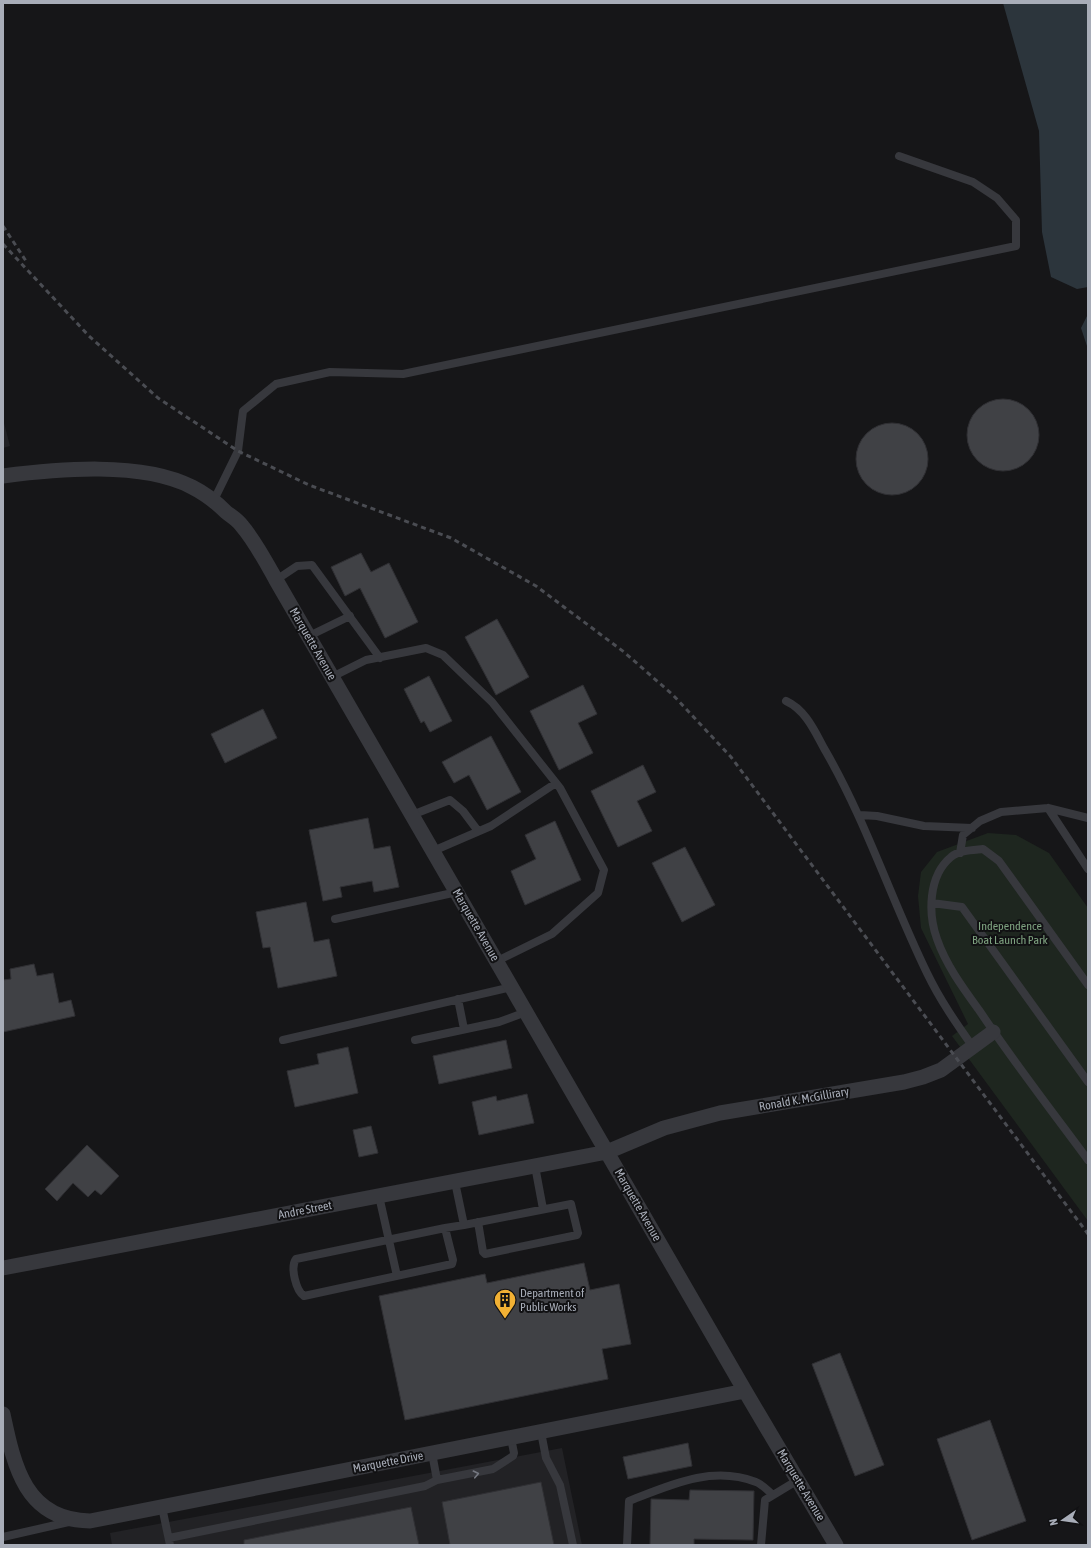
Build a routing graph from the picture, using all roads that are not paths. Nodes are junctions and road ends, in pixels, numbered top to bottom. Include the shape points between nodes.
1 (899, 156) dead end
2 (3, 476) edge
3 (214, 500) junction
4 (276, 580) junction
5 (350, 616) junction
6 (309, 636) junction
7 (380, 658) junction
8 (332, 677) junction
9 (786, 701) dead end
10 (556, 783) junction
11 (1048, 808) junction
12 (412, 815) junction
13 (860, 815) junction
14 (1088, 818) edge
15 (972, 828) junction
16 (478, 832) junction
17 (433, 851) junction
18 (960, 853) junction
19 (1088, 869) edge
20 (457, 892) junction
21 (932, 903) junction
22 (335, 918) dead end
23 (497, 961) junction
24 (1088, 985) edge
25 (512, 987) junction
26 (458, 999) junction
27 (526, 1012) junction
28 (464, 1029) junction
29 (993, 1032) junction
30 (283, 1040) dead end
31 (415, 1040) dead end
32 (973, 1047) junction
33 (1088, 1082) edge
34 (607, 1152) junction
35 (1088, 1160) edge
36 (535, 1166) junction
37 (455, 1182) junction
38 (379, 1196) junction
39 (543, 1209) junction
40 (478, 1222) junction
41 (464, 1225) junction
42 (445, 1228) junction
43 (389, 1240) junction
44 (3, 1268) edge
45 (397, 1276) junction
46 (745, 1391) junction
47 (3, 1414) edge
48 (541, 1432) junction
49 (511, 1438) junction
50 (432, 1453) junction
51 (437, 1480) junction
52 (798, 1480) junction
53 (773, 1496) junction
54 (162, 1507) junction
55 (74, 1521) junction
56 (3, 1538) edge
57 (169, 1542) edge
58 (573, 1545) edge
59 (627, 1545) edge
60 (761, 1545) edge
61 (836, 1545) edge

1 - 3 lane via 974,182 997,198 1016,220 1016,246 403,374 330,372 276,384 243,411 238,451
2 - 3 street, Marquette Avenue via 52,470 137,472 191,486
3 - 4 street, Marquette Avenue via 242,525
4 - 5 lane via 296,566 312,565
4 - 6 street, Marquette Avenue
5 - 6 lane
5 - 7 lane
6 - 8 street, Marquette Avenue
7 - 8 lane via 366,660
7 - 10 lane via 426,648 444,655 492,702
8 - 12 street, Marquette Avenue
9 - 13 lane via 795,705 807,719
10 - 16 lane
10 - 23 lane via 604,870 598,892 552,934
11 - 14 lane
11 - 15 lane via 1001,812 980,821
11 - 19 lane
12 - 16 lane via 450,800 463,810
12 - 17 street, Marquette Avenue
13 - 15 lane via 924,826
13 - 32 lane via 926,972 944,1007
15 - 18 lane via 963,835
16 - 17 lane
17 - 20 street, Marquette Avenue
18 - 21 lane via 952,857 940,870 932,892
18 - 24 lane via 983,849 999,861
20 - 22 lane
20 - 23 street, Marquette Avenue
21 - 29 lane via 937,939 949,965
21 - 33 lane via 962,908
23 - 25 street, Marquette Avenue
25 - 26 lane
25 - 27 street, Marquette Avenue
26 - 28 lane
26 - 30 lane
27 - 28 lane via 499,1022
27 - 34 street, Marquette Avenue
28 - 31 lane
29 - 32 street, Ronald K. McGillirary
29 - 35 lane
32 - 34 street, Ronald K. McGillirary via 941,1070 923,1077 720,1113 664,1128
34 - 36 street, Andre Street
34 - 46 street, Marquette Avenue
36 - 37 street, Andre Street
36 - 39 lane
37 - 38 street, Andre Street
37 - 41 lane
38 - 43 lane
38 - 44 street, Andre Street
39 - 40 lane
39 - 40 lane via 570,1204 578,1233 485,1254
40 - 41 lane
41 - 42 lane
42 - 43 lane
42 - 45 lane via 452,1264
43 - 45 lane
43 - 45 lane via 296,1259 293,1265 298,1291 304,1296
46 - 48 street, Marquette Drive
46 - 52 street, Marquette Avenue
47 - 55 street, Marquette Drive via 18,1472 45,1508
48 - 49 street, Marquette Drive
48 - 58 lane via 546,1458 560,1484
49 - 50 street, Marquette Drive
51 -> 49 lane via 493,1469 513,1456
50 - 51 lane
50 - 54 street, Marquette Drive
51 - 57 lane via 425,1486
52 - 53 lane
52 - 61 street, Marquette Avenue
53 - 59 lane via 758,1482 724,1475 693,1477 629,1501
53 - 60 lane via 765,1500
54 - 55 street, Marquette Drive via 90,1522
54 - 57 lane
55 - 56 lane

